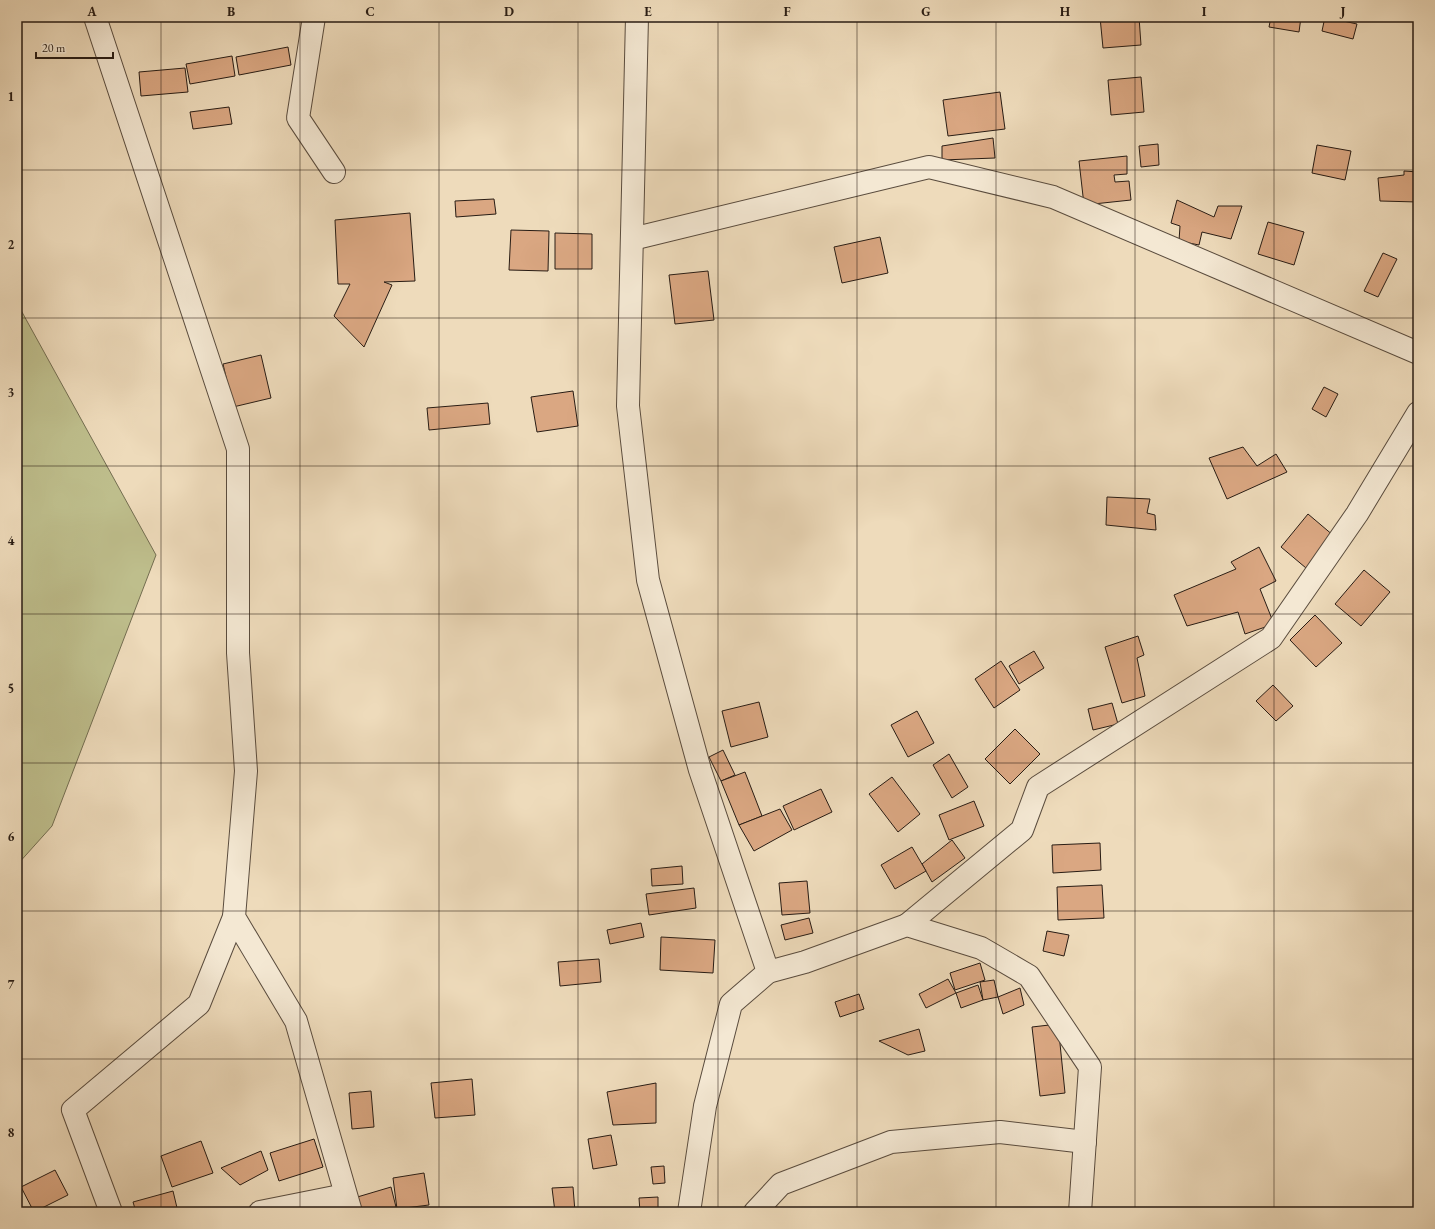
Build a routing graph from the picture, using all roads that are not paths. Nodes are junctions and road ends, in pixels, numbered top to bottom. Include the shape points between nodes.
1 (95, 17) edge
2 (314, 17) edge
3 (637, 17) edge
4 (334, 172) dead end
5 (632, 239) junction
6 (1418, 353) edge
7 (1418, 414) edge
8 (234, 917) junction
9 (907, 925) junction
10 (768, 972) junction
11 (1085, 1142) junction
12 (348, 1204) edge
13 (112, 1212) edge
14 (260, 1212) edge
15 (689, 1212) edge
16 (755, 1212) edge
17 (1080, 1212) edge

1 - 8 street via 238,449 238,653 246,771
2 - 4 street via 298,118
3 - 5 street
5 - 6 street via 929,167 1054,197
5 - 10 street via 628,406 648,580 700,770
7 - 9 street via 1357,514 1271,638 1038,787 1022,830
8 - 12 street via 296,1021
8 - 13 street via 199,1004 72,1110
9 - 10 street via 805,962
9 - 11 street via 981,948 1029,976 1090,1067
10 - 15 street via 731,1004 705,1106
11 - 16 street via 1000,1132 891,1142 782,1184
11 - 17 street
12 - 14 street

